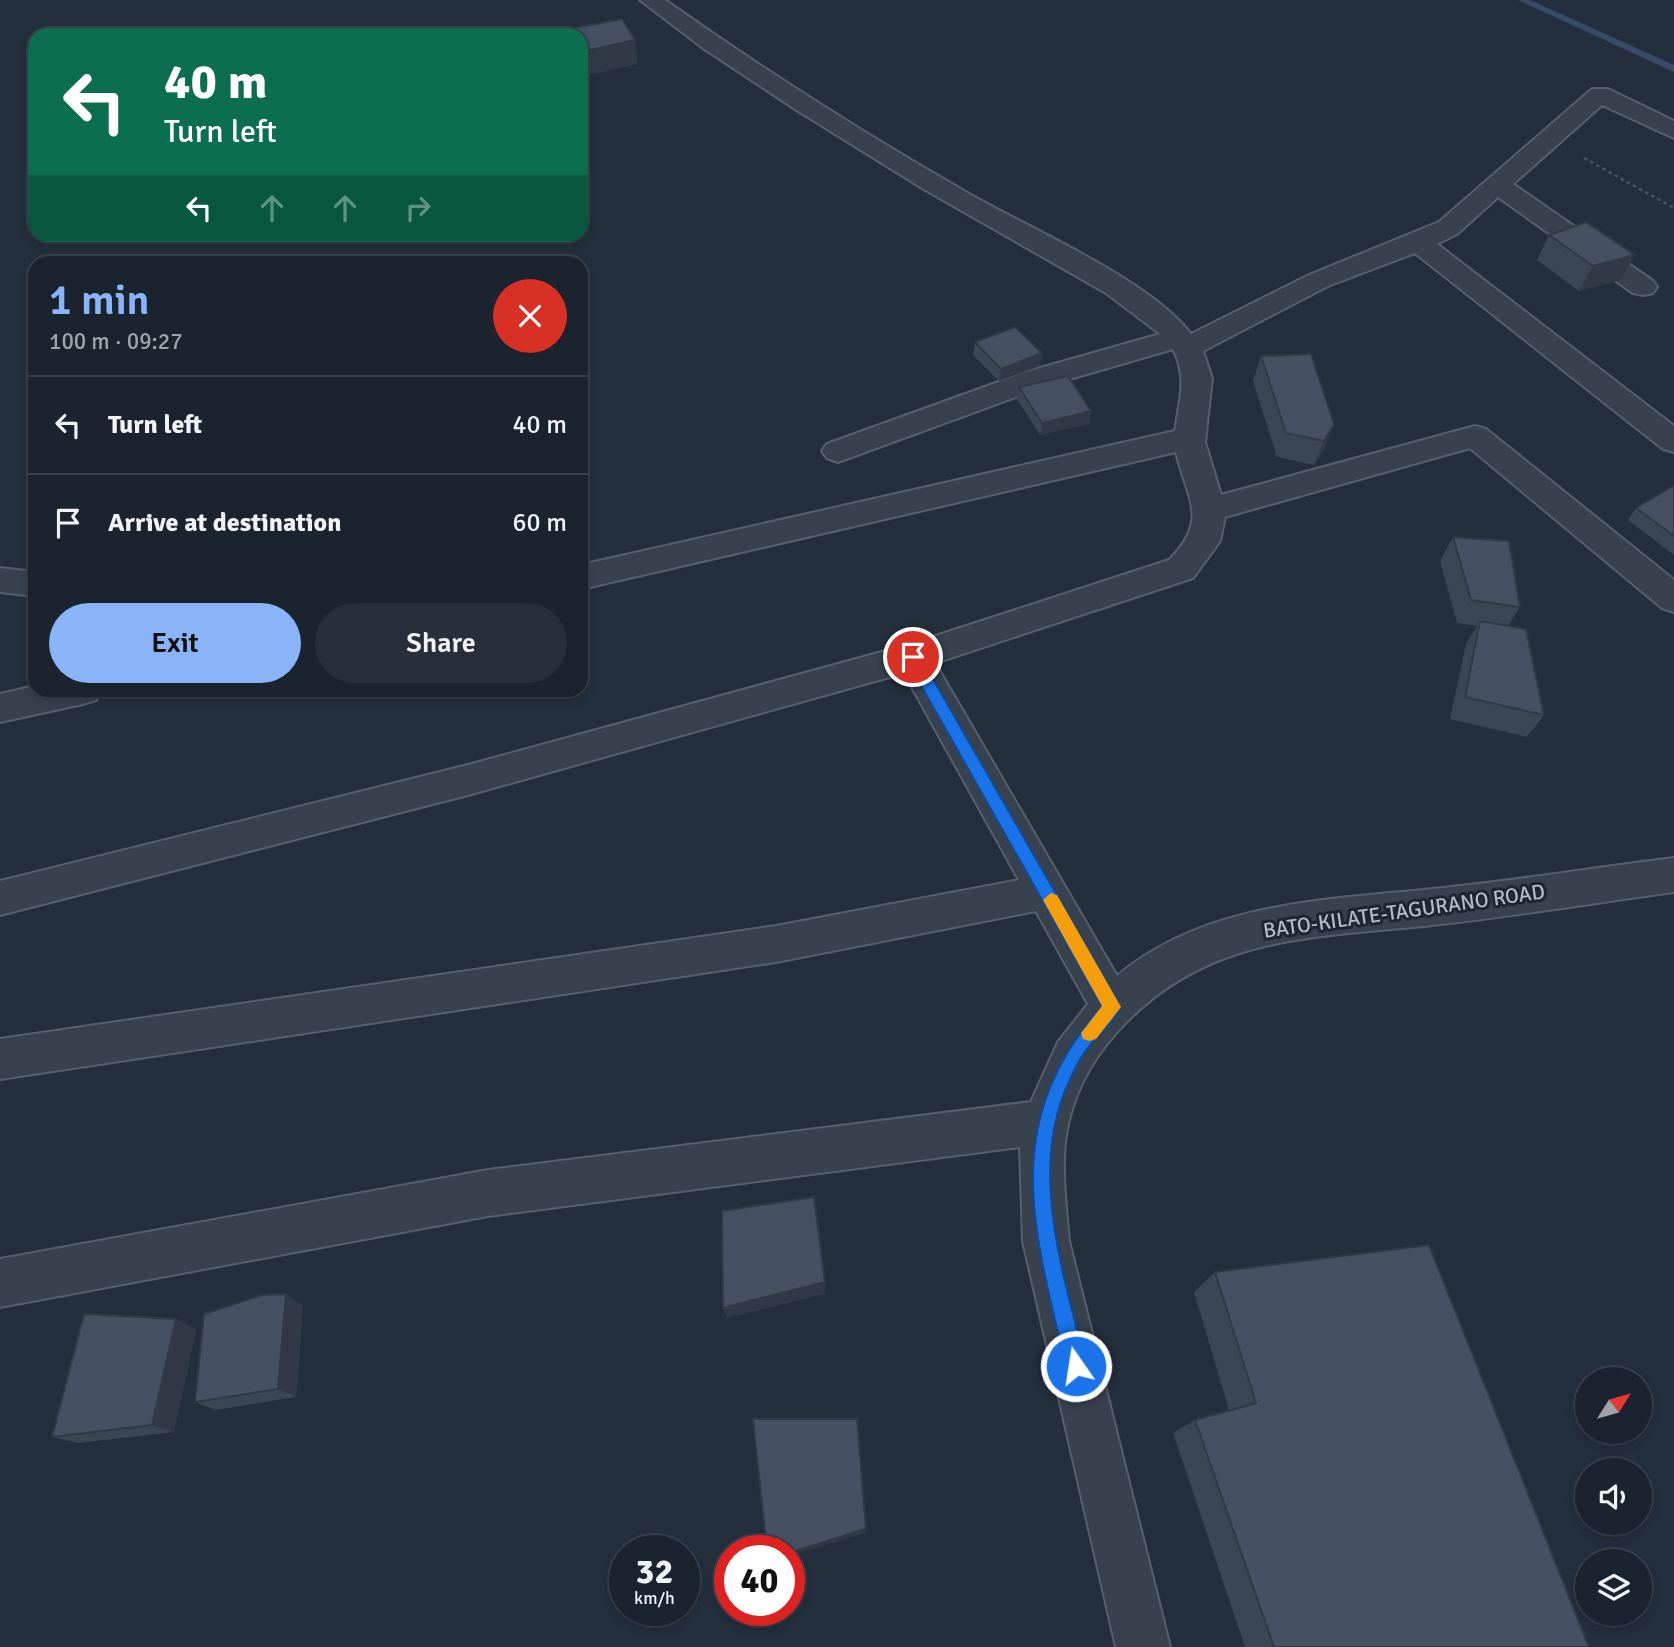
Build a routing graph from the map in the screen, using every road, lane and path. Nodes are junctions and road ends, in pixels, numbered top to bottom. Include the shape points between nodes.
1 (651, 0) edge
2 (1674, 131) edge
3 (1549, 139) junction
4 (1498, 185) junction
5 (1674, 208) edge
6 (1420, 244) junction
7 (1643, 287) dead end
8 (1183, 343) junction
9 (1187, 439) junction
10 (1674, 442) edge
11 (838, 451) dead end
12 (1209, 510) junction
13 (588, 575) edge
14 (0, 580) edge
15 (28, 583) edge
16 (1674, 599) edge
17 (913, 657) junction
18 (51, 697) edge
19 (0, 708) edge
20 (1674, 874) edge
21 (1046, 892) junction
22 (0, 898) edge
23 (1112, 1007) junction
24 (0, 1059) edge
25 (1046, 1122) junction
26 (0, 1283) edge
27 (1143, 1647) edge

1 - 8 street via 738,62 898,163 1118,290 1153,314
2 - 3 street via 1600,94
3 - 4 street
3 - 5 path
4 - 6 street via 1448,228
4 - 7 street
6 - 8 street via 1338,272
6 - 10 street
8 - 9 street via 1199,391
8 - 11 street via 1036,379
9 - 12 street
9 - 13 street
12 - 16 street via 1475,436
12 - 17 street via 1210,533 1200,553 1181,569
14 - 15 street
17 - 21 street
17 - 22 street via 468,780
18 - 19 street
20 - 23 street, BATO-KILATE-TAGURANO ROAD via 1300,921 1233,935 1184,953 1144,978
21 - 23 street
21 - 24 street via 776,944
23 - 25 street, BATO-KILATE-TAGURANO ROAD via 1060,1080
25 - 26 street via 488,1193
25 - 27 street, BATO-KILATE-TAGURANO ROAD via 1041,1179 1046,1241

